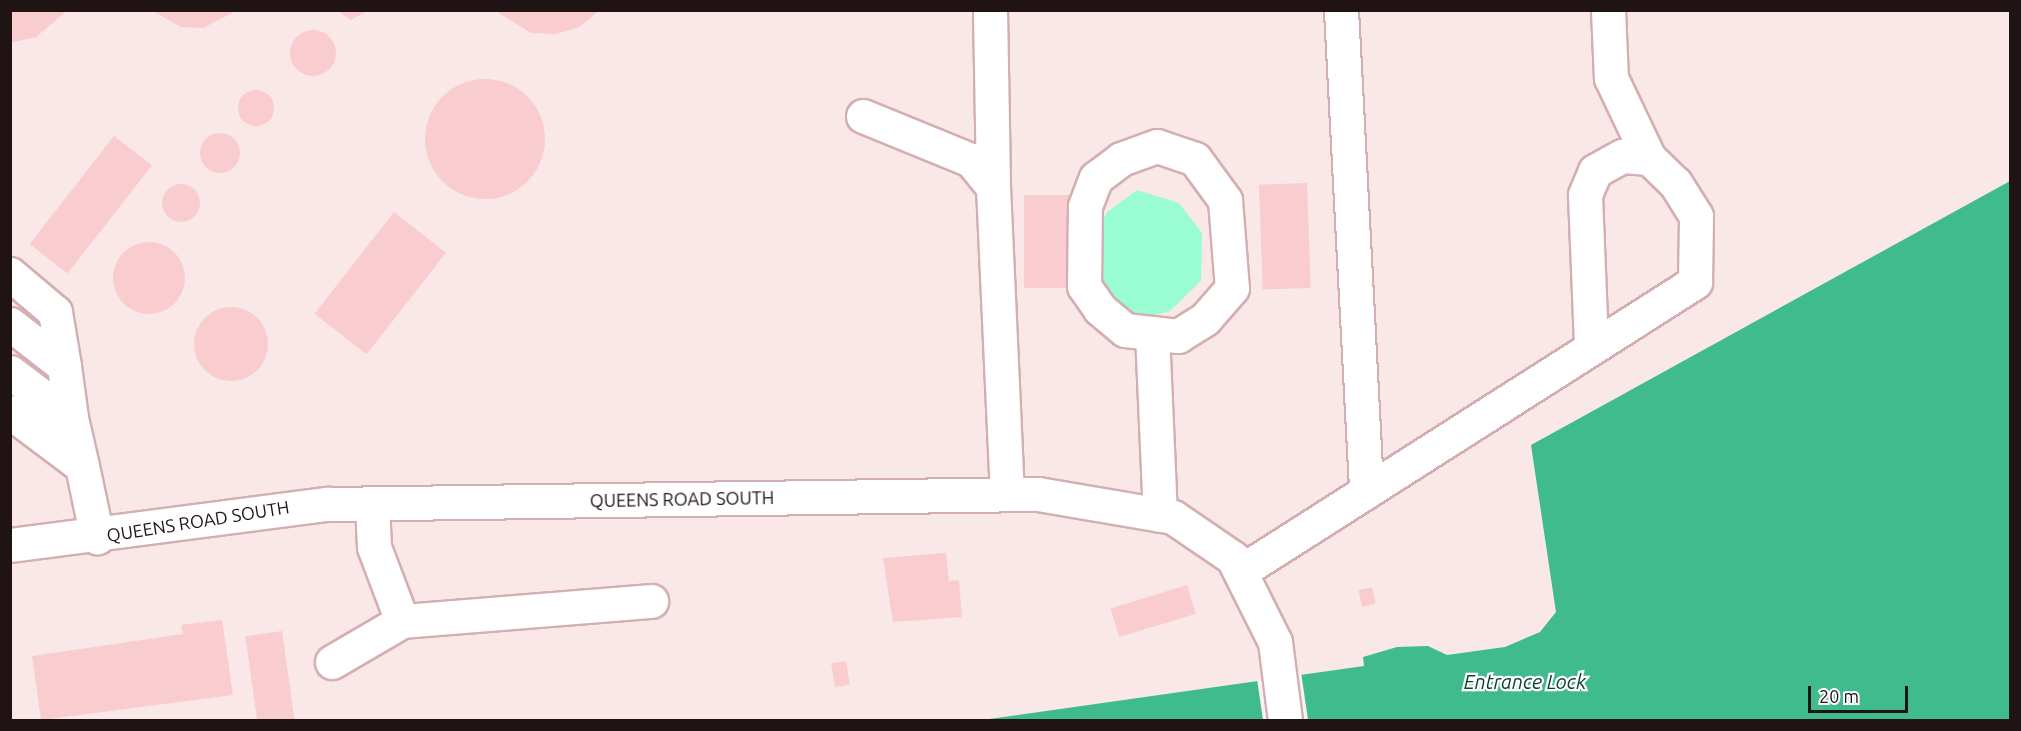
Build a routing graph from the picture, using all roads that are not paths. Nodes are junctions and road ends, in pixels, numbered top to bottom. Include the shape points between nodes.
1 (990, 10) edge
2 (1341, 10) edge
3 (1608, 10) edge
4 (862, 116) dead end
5 (1649, 158) junction
6 (993, 187) junction
7 (10, 274) edge
8 (10, 324) edge
9 (1152, 333) junction
10 (1591, 344) junction
11 (64, 366) junction
12 (10, 372) edge
13 (10, 412) edge
14 (71, 418) junction
15 (82, 466) junction
16 (1366, 491) junction
17 (1007, 494) junction
18 (372, 503) junction
19 (1161, 515) junction
20 (97, 537) junction
21 (10, 545) edge
22 (1243, 570) junction
23 (651, 601) dead end
24 (402, 621) junction
25 (332, 662) dead end
26 (1285, 720) edge

1 - 6 street
2 - 16 street
3 - 5 street via 1611,78
4 - 6 street via 972,160
5 - 10 street via 1622,156 1595,171 1585,195
5 - 10 street via 1675,183 1696,216 1695,282
6 - 17 street
7 - 11 street via 55,312
8 - 11 street
9 - 9 street via 1125,330 1100,309 1084,286 1084,206 1096,178 1121,159 1157,146 1195,159 1225,200 1232,288 1205,319 1178,336
9 - 19 street
10 - 16 street
11 - 14 street
12 - 14 street
13 - 15 street
14 - 15 street
15 - 20 street
16 - 22 street
17 - 18 street, QUEENS ROAD SOUTH
17 - 19 street, QUEENS ROAD SOUTH via 1038,494
18 - 20 street, QUEENS ROAD SOUTH via 230,513
18 - 24 street via 374,547
19 - 22 street, QUEENS ROAD SOUTH via 1173,517
20 - 21 street, QUEENS ROAD SOUTH
22 - 26 street via 1277,657
23 - 24 street
24 - 25 street

